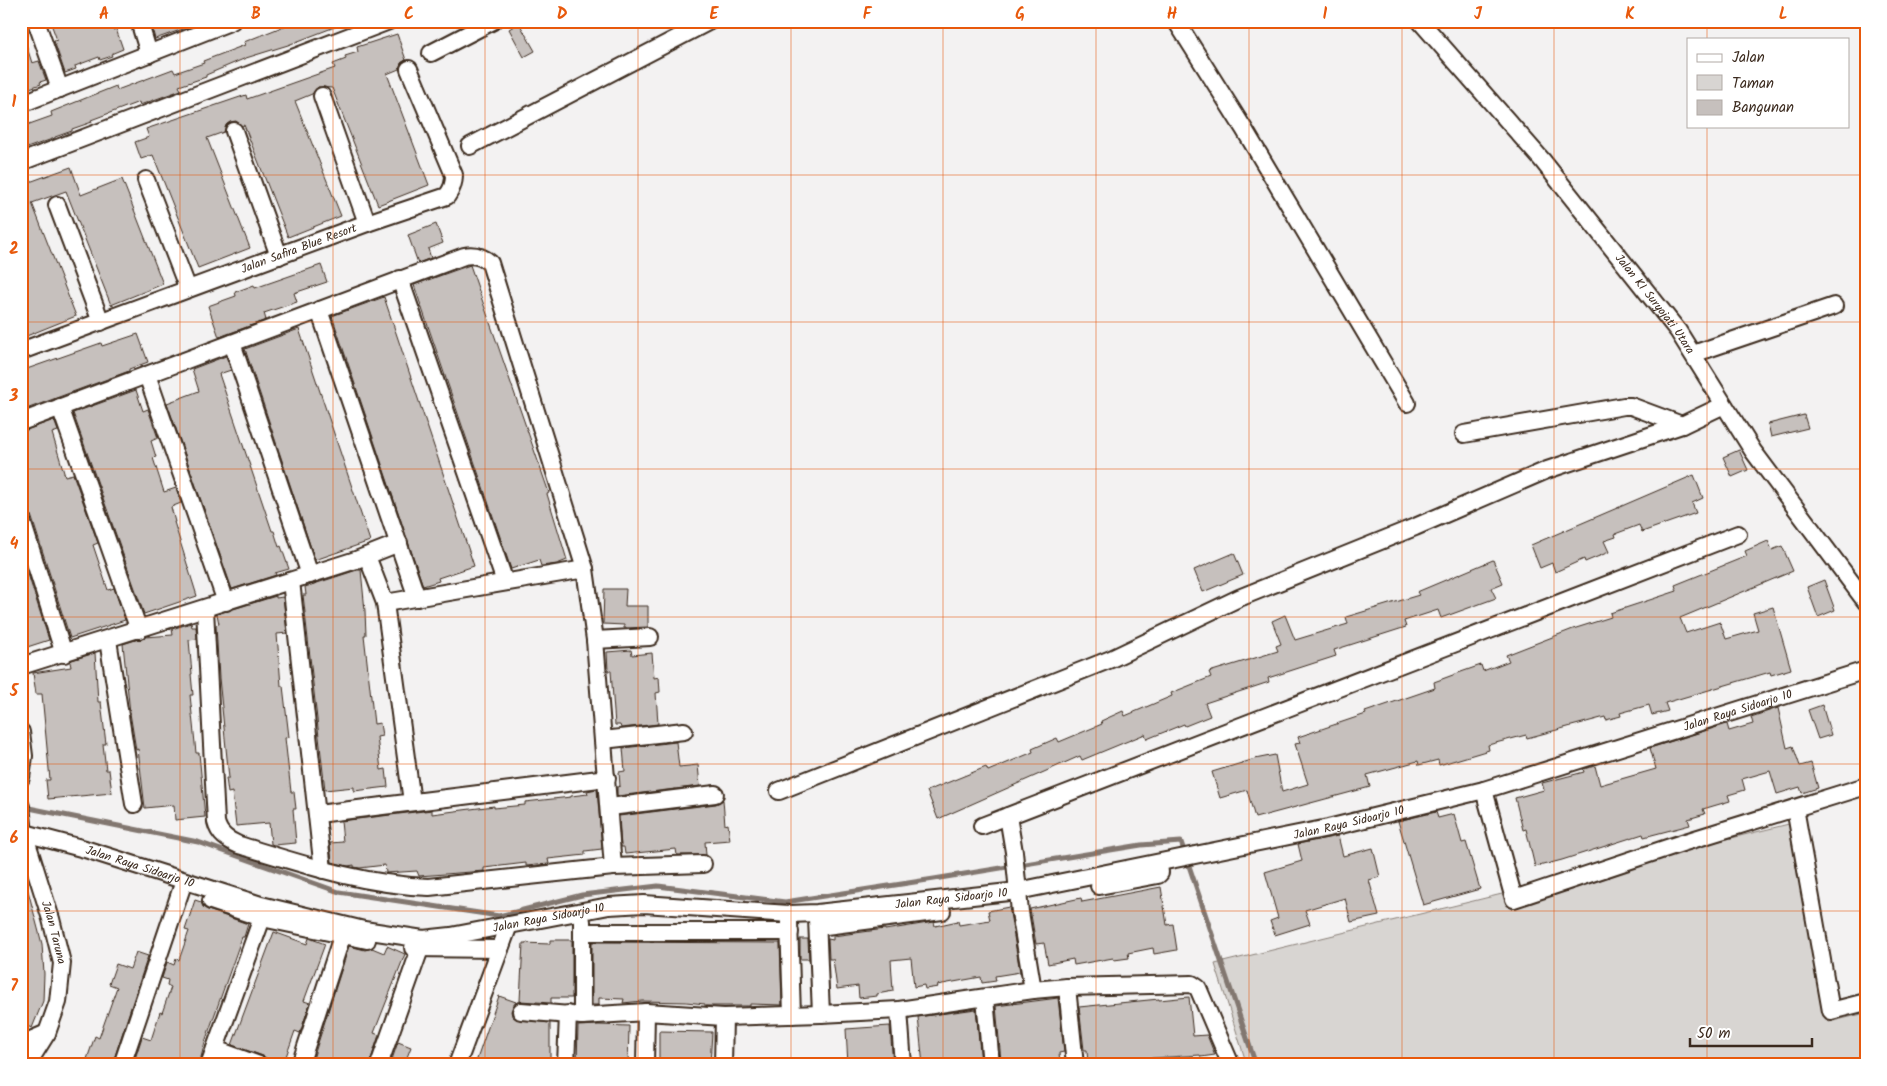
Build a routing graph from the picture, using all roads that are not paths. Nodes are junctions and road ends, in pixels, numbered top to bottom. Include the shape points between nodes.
1 (36, 21) edge
2 (139, 21) edge
3 (232, 21) edge
4 (389, 21) edge
5 (493, 21) edge
6 (710, 21) edge
7 (1176, 21) edge
8 (1420, 21) edge
9 (431, 53) dead end
10 (149, 54) junction
11 (409, 69) dead end
12 (60, 89) junction
13 (322, 96) dead end
14 (21, 104) edge
15 (234, 131) dead end
16 (470, 146) dead end
17 (21, 162) edge
18 (146, 180) dead end
19 (57, 205) dead end
20 (367, 223) junction
21 (279, 256) junction
22 (400, 279) junction
23 (188, 290) junction
24 (1834, 306) dead end
25 (319, 310) junction
26 (101, 322) junction
27 (232, 343) junction
28 (21, 351) edge
29 (1692, 354) junction
30 (147, 375) junction
31 (1407, 403) dead end
32 (1724, 405) junction
33 (60, 408) junction
34 (21, 422) edge
35 (1682, 425) junction
36 (1464, 434) dead end
37 (21, 518) edge
38 (1738, 534) dead end
39 (399, 543) junction
40 (367, 556) junction
41 (585, 569) junction
42 (310, 575) junction
43 (291, 581) junction
44 (505, 582) junction
45 (417, 598) junction
46 (226, 602) junction
47 (1866, 602) edge
48 (385, 603) junction
49 (205, 609) junction
50 (139, 630) junction
51 (650, 637) dead end
52 (108, 640) junction
53 (596, 640) junction
54 (64, 654) junction
55 (21, 666) edge
56 (1866, 670) edge
57 (684, 731) dead end
58 (21, 732) edge
59 (604, 740) junction
60 (21, 778) edge
61 (608, 778) junction
62 (1866, 786) edge
63 (1484, 790) junction
64 (779, 791) dead end
65 (715, 794) dead end
66 (412, 802) junction
67 (134, 804) dead end
68 (610, 807) junction
69 (1795, 808) junction
70 (318, 814) junction
71 (1008, 816) junction
72 (22, 822) edge
73 (982, 826) dead end
74 (703, 864) dead end
75 (613, 867) junction
76 (323, 870) junction
77 (183, 885) junction
78 (1018, 890) junction
79 (582, 911) junction
80 (789, 914) junction
81 (262, 918) junction
82 (817, 920) junction
83 (509, 925) junction
84 (344, 931) junction
85 (582, 932) junction
86 (790, 932) junction
87 (420, 949) junction
88 (500, 949) junction
89 (1067, 987) junction
90 (1033, 990) junction
91 (985, 998) junction
92 (1866, 1002) edge
93 (521, 1010) dead end
94 (899, 1010) junction
95 (646, 1012) junction
96 (821, 1014) junction
97 (575, 1015) junction
98 (792, 1015) junction
99 (724, 1016) junction
100 (46, 1033) junction
101 (21, 1044) edge
102 (215, 1049) junction
103 (27, 1065) edge
104 (122, 1065) edge
105 (209, 1065) edge
106 (259, 1065) edge
107 (300, 1065) edge
108 (378, 1065) edge
109 (457, 1065) edge
110 (566, 1065) edge
111 (645, 1065) edge
112 (723, 1065) edge
113 (903, 1065) edge
114 (991, 1065) edge
115 (1075, 1065) edge
116 (1230, 1065) edge

1 - 12 street
2 - 10 street
3 - 10 street
4 - 17 street
5 - 9 street
6 - 16 street
7 - 31 street
8 - 29 street, Jalan KI Suryojati Utara via 1542,160 1678,331
10 - 12 street
11 - 20 street, Jalan Safira Blue Resort via 454,175 452,190 447,196
12 - 14 street
13 - 20 street
15 - 21 street
18 - 23 street
19 - 26 street
20 - 21 street, Jalan Safira Blue Resort
21 - 23 street, Jalan Safira Blue Resort
22 - 25 street
22 - 41 street via 470,255 480,256 490,263
22 - 44 street
23 - 26 street, Jalan Safira Blue Resort
24 - 29 street
25 - 27 street
25 - 39 street
26 - 28 street, Jalan Safira Blue Resort
27 - 30 street
27 - 42 street
29 - 32 street, Jalan KI Suryojati Utara
30 - 33 street
30 - 46 street
32 - 35 street
32 - 47 street, Jalan KI Suryojati Utara via 1753,451
33 - 34 street
33 - 50 street
35 - 36 street via 1624,406
35 - 64 street via 1547,470 1239,598 1111,659
37 - 54 street
38 - 71 street
39 - 40 street
39 - 45 street
40 - 42 street
40 - 48 street
41 - 44 street
41 - 53 street
42 - 43 street
43 - 46 street
43 - 70 street
44 - 45 street
45 - 48 street
46 - 49 street
48 - 66 street
49 - 50 street
49 - 76 street via 218,829 239,845
50 - 52 street
51 - 53 street
52 - 54 street
52 - 67 street
53 - 59 street
54 - 55 street
56 - 63 street, Jalan Raya Sidoarjo 10
57 - 59 street
58 - 60 street via 24,756
59 - 61 street
61 - 66 street
61 - 68 street
62 - 69 street
63 - 69 street via 1514,899
63 - 78 street, Jalan Raya Sidoarjo 10 via 1328,828 1162,862 1158,875
65 - 68 street
66 - 70 street
68 - 75 street
69 - 92 street via 1831,1012
70 - 76 street
71 - 73 street
71 - 78 street
72 - 77 street, Jalan Raya Sidoarjo 10
72 - 100 street, Jalan Taruna via 62,963 58,1002
74 - 75 street
75 - 76 street via 430,888 361,880
77 - 81 street
77 - 84 street, Jalan Raya Sidoarjo 10
77 - 104 street
78 - 82 street, Jalan Raya Sidoarjo 10
78 - 90 street
79 - 80 street, Jalan Raya Sidoarjo 10 via 644,904
79 - 83 street, Jalan Raya Sidoarjo 10
79 - 85 street
80 - 82 street, Jalan Raya Sidoarjo 10
80 - 86 street
81 - 84 street
81 - 102 street
82 - 96 street
83 - 84 street, Jalan Raya Sidoarjo 10 via 423,939
83 - 88 street
84 - 87 street
84 - 107 street
85 - 86 street
85 - 97 street
86 - 98 street
87 - 88 street
87 - 108 street
88 - 109 street
89 - 90 street
89 - 115 street
89 - 116 street via 1195,985
90 - 91 street
91 - 94 street
91 - 114 street
93 - 97 street
94 - 96 street
94 - 113 street
95 - 97 street
95 - 99 street
95 - 111 street
96 - 98 street
97 - 110 street
98 - 99 street
99 - 112 street
100 - 101 street
100 - 103 street, Jalan Taruna
102 - 105 street
102 - 106 street

